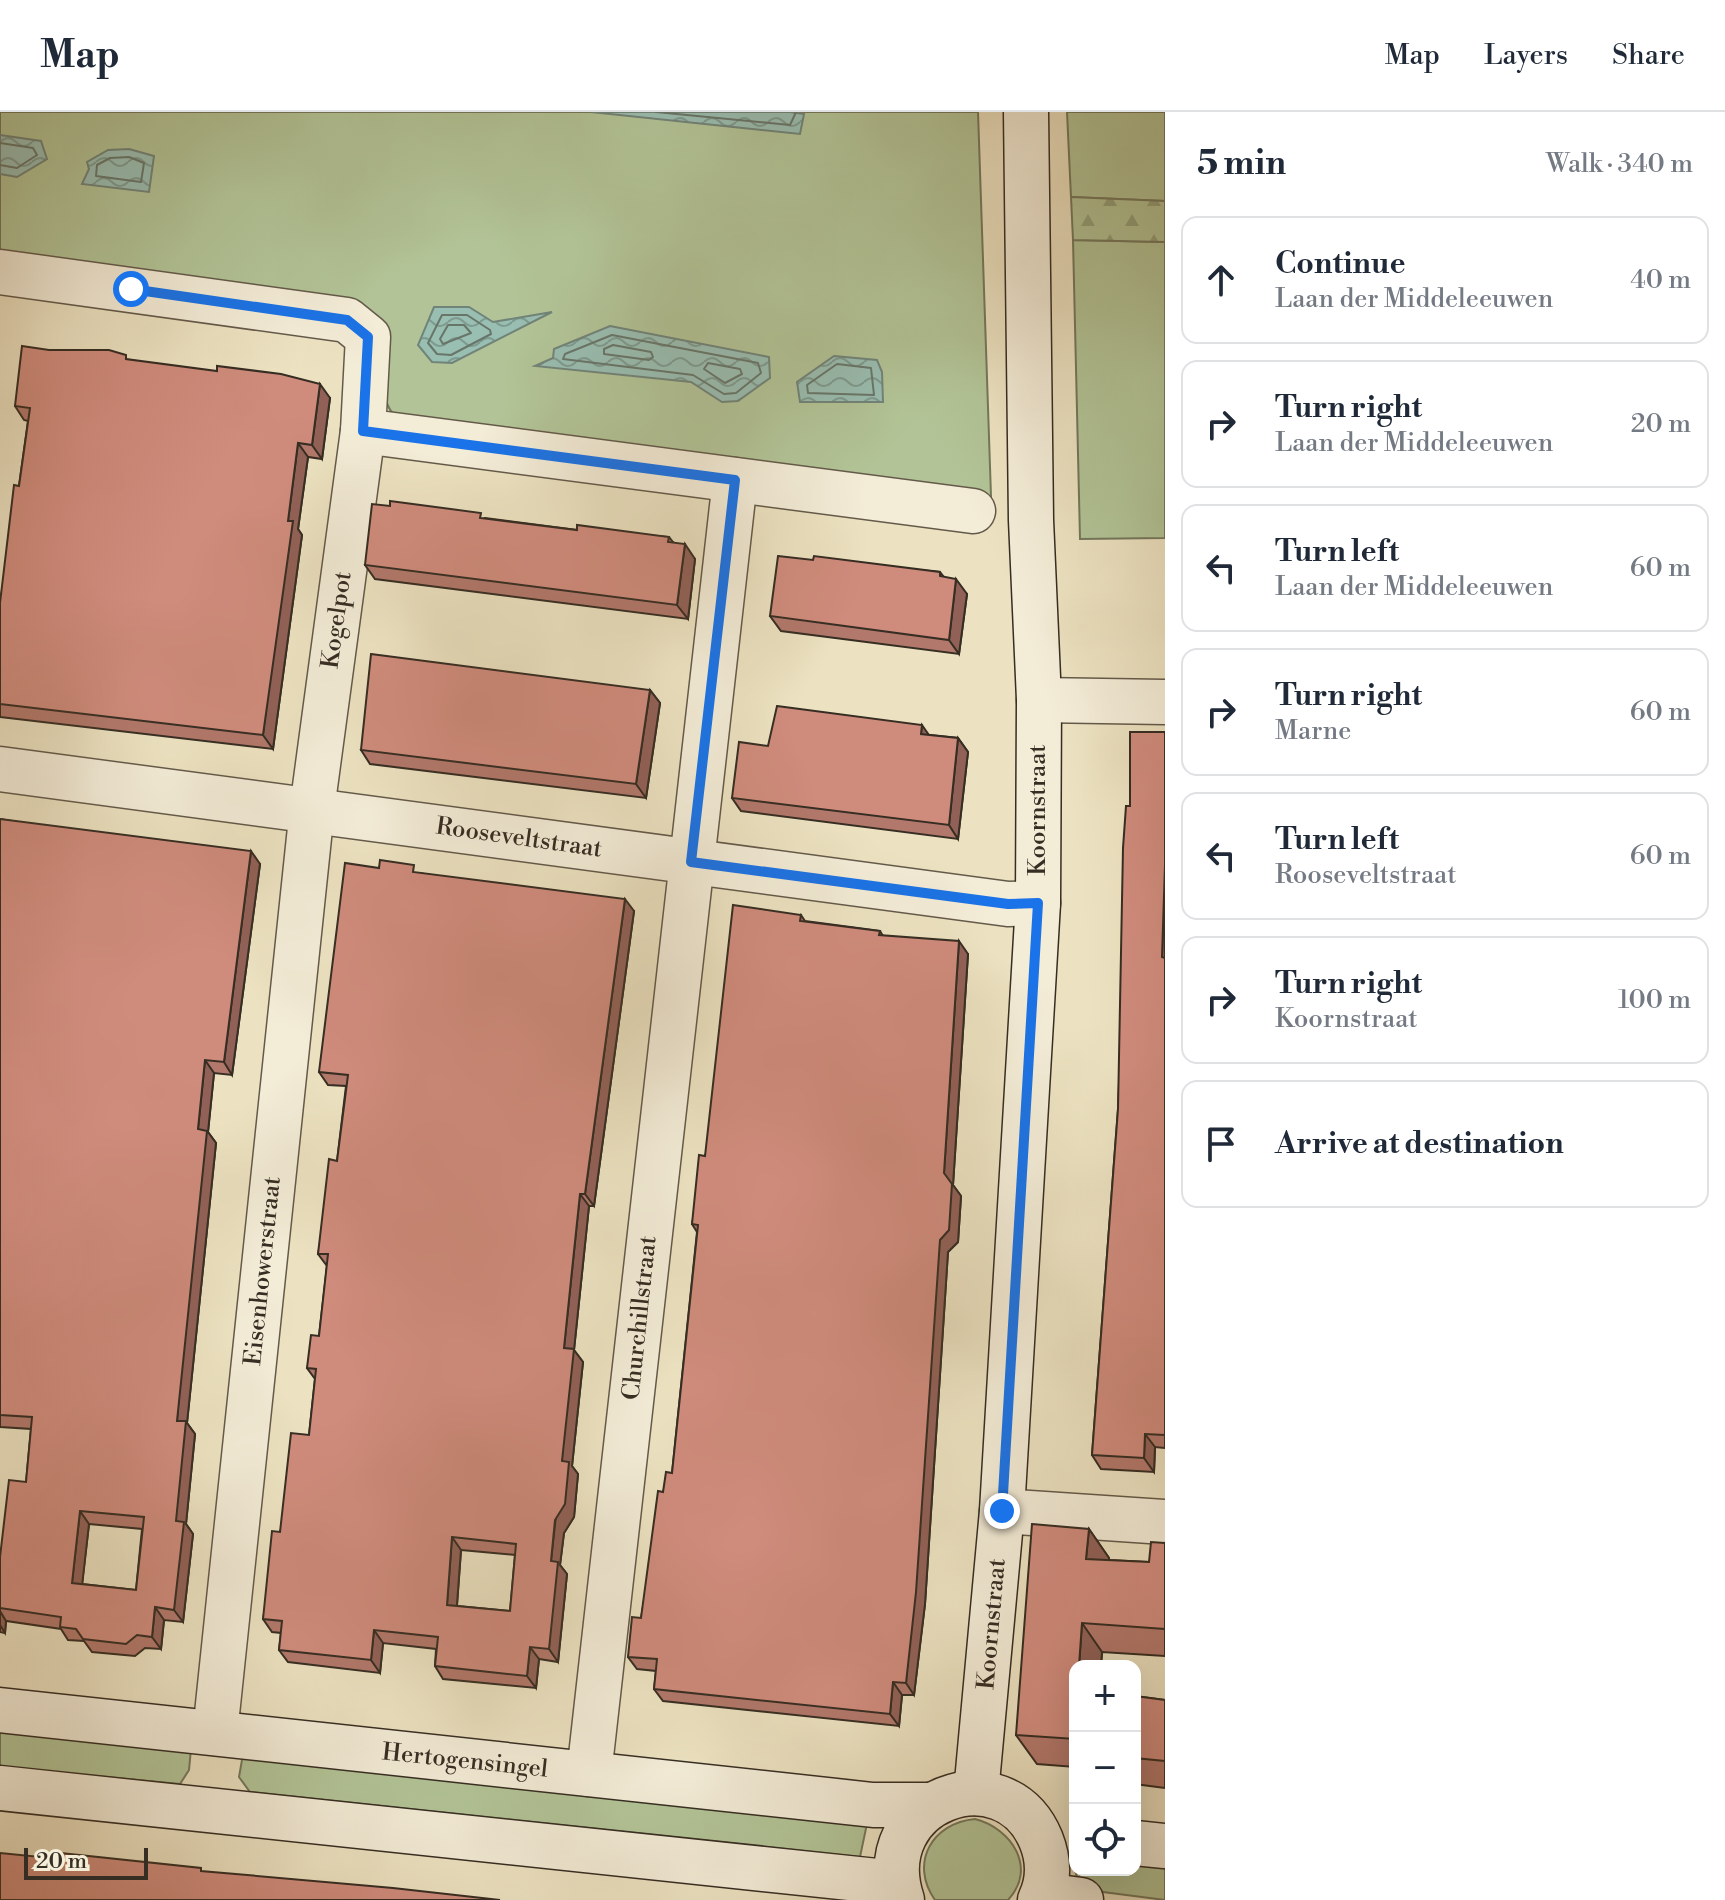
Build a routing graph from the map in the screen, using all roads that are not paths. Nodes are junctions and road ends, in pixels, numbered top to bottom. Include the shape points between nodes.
1 (1026, 112) edge
2 (0, 272) edge
3 (363, 431) junction
4 (735, 480) junction
5 (973, 511) dead end
6 (1039, 700) junction
7 (1165, 702) edge
8 (0, 769) edge
9 (312, 809) junction
10 (691, 862) junction
11 (1038, 903) junction
12 (1002, 1511) junction
13 (1165, 1522) edge
14 (0, 1710) edge
15 (215, 1733) junction
16 (589, 1774) junction
17 (0, 1788) edge
18 (976, 1793) junction
19 (930, 1805) junction
20 (1057, 1835) edge
21 (1141, 1844) edge
22 (1165, 1846) edge
23 (899, 1891) edge
24 (1055, 1898) edge

1 - 6 street, Koornstraat via 1031,520
2 - 3 street, Kogelpot via 347,320 368,337
3 - 4 street
3 - 9 street, Kogelpot
4 - 5 street
4 - 10 street, Churchillstraat
6 - 7 street
6 - 11 street, Koornstraat
8 - 9 street, Rooseveltstraat
9 - 10 street, Rooseveltstraat
9 - 15 street, Eisenhowerstraat
10 - 11 street, Rooseveltstraat via 1008,904
10 - 16 street, Churchillstraat
11 - 12 street, Koornstraat
12 - 13 street
12 - 18 street, Koornstraat
14 - 15 street, Hertogensingel
15 - 16 street, Hertogensingel
16 - 19 street, Hertogensingel via 873,1805
17 - 23 street
18 - 19 street, Hertogensingel
18 - 20 street via 1001,1799
19 - 23 street via 902,1838 896,1861
20 - 24 street via 1047,1863
21 - 22 street

